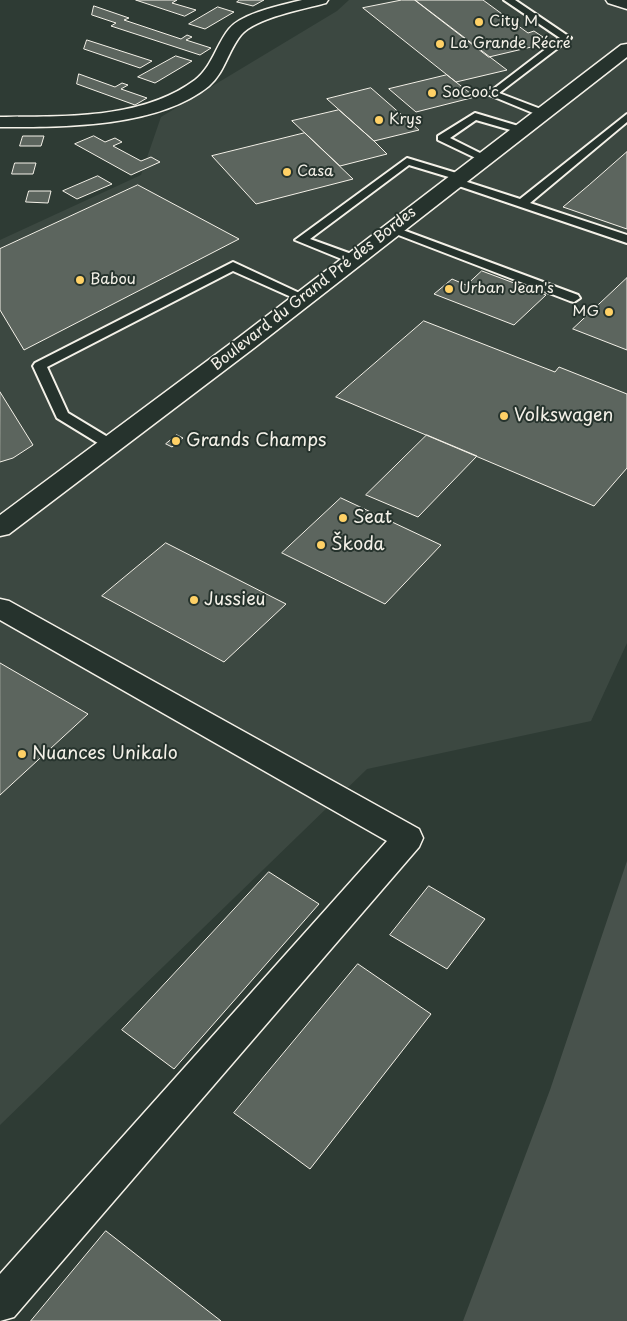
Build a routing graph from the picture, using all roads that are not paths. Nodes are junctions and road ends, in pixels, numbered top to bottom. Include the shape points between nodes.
1 (320, 0) edge
2 (509, 0) edge
3 (614, 0) edge
4 (627, 4) edge
5 (627, 49) edge
6 (542, 113) junction
7 (627, 117) edge
8 (0, 122) edge
9 (521, 130) junction
10 (484, 159) junction
11 (457, 179) junction
12 (522, 203) junction
13 (392, 229) junction
14 (627, 239) edge
15 (353, 259) junction
16 (302, 298) junction
17 (574, 298) dead end
18 (110, 445) junction
19 (0, 528) edge
20 (0, 608) edge
21 (0, 1303) edge

1 - 8 street via 269,14 236,30 205,81 169,102 124,115
2 - 6 lane via 566,38 492,94
3 - 4 street
5 - 6 street, Boulevard du Grand Pré des Bordes
6 - 9 street, Boulevard du Grand Pré des Bordes
7 - 12 lane
9 - 10 street, Boulevard du Grand Pré des Bordes
9 - 10 lane via 475,116 442,138
10 - 11 street, Boulevard du Grand Pré des Bordes
11 - 12 lane
11 - 13 street, Boulevard du Grand Pré des Bordes
11 - 15 lane via 407,161 302,240
12 - 14 lane
13 - 15 street, Boulevard du Grand Pré des Bordes
13 - 17 lane
15 - 16 street, Boulevard du Grand Pré des Bordes
16 - 18 street, Boulevard du Grand Pré des Bordes
16 - 18 lane via 233,266 40,366 62,415
18 - 19 street, Boulevard du Grand Pré des Bordes
20 - 21 street via 408,838

